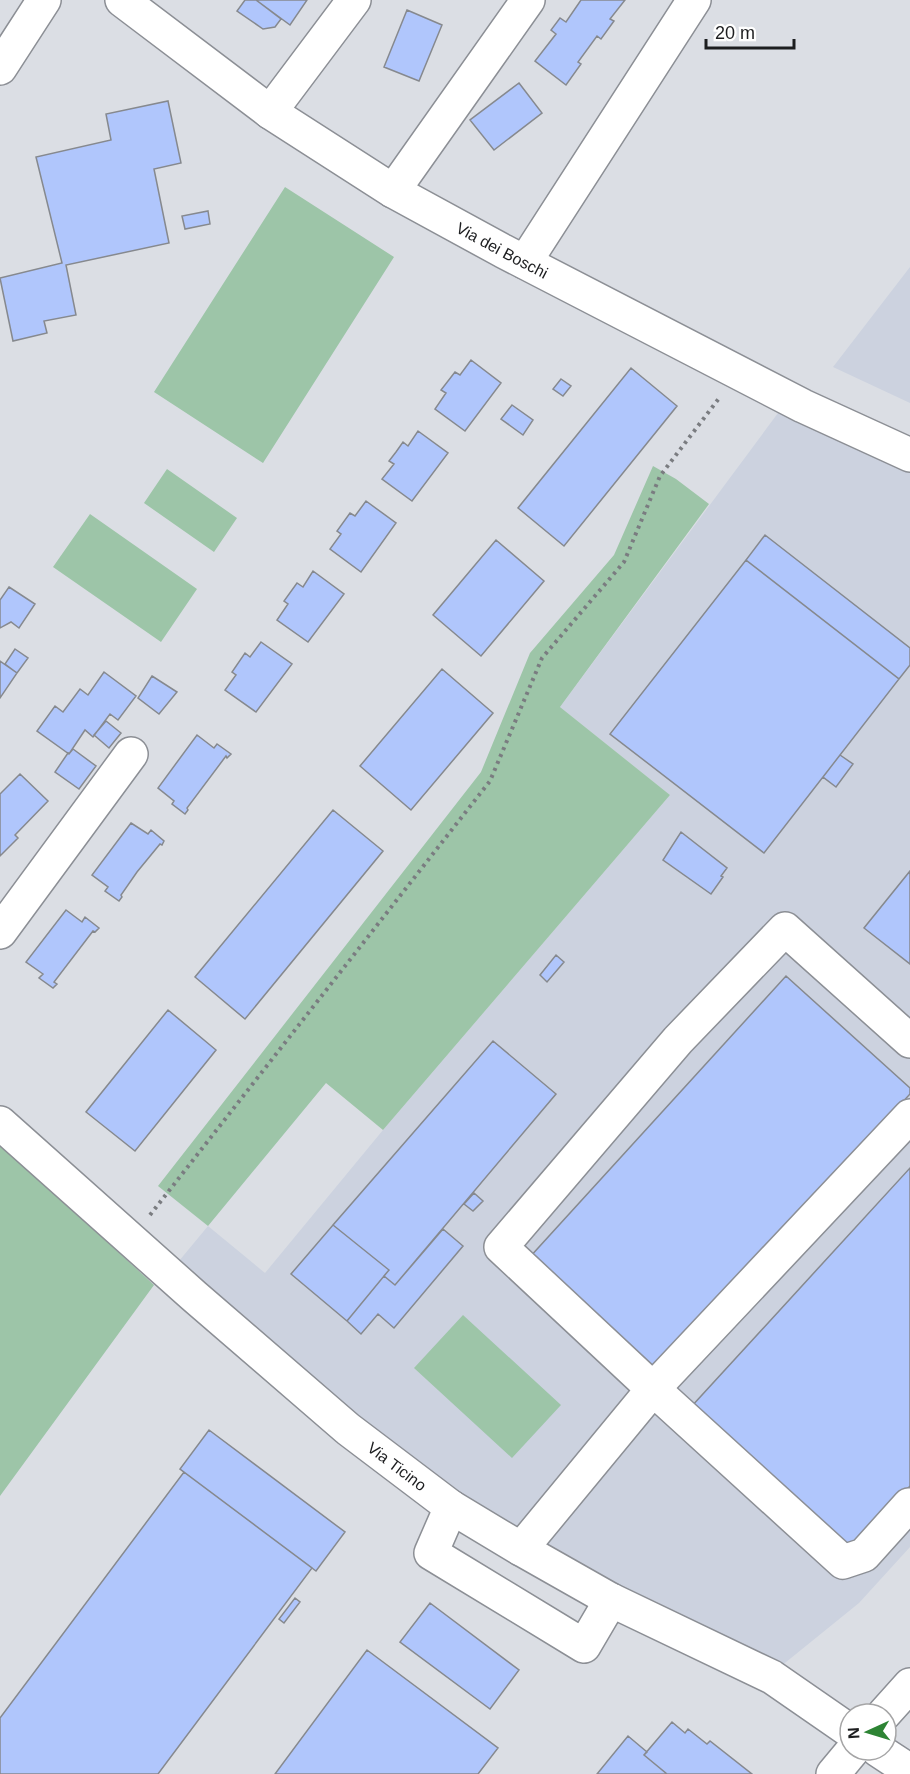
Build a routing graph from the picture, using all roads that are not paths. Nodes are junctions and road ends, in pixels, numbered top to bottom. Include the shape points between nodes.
1 (44, 0) edge
2 (122, 0) edge
3 (354, 0) edge
4 (528, 0) edge
5 (694, 0) edge
6 (0, 68) edge
7 (270, 112) junction
8 (393, 191) junction
9 (525, 262) junction
10 (910, 455) edge
11 (131, 754) dead end
12 (0, 932) edge
13 (910, 1041) edge
14 (910, 1116) edge
15 (0, 1123) edge
16 (653, 1389) junction
17 (909, 1505) edge
18 (451, 1507) junction
19 (521, 1549) junction
20 (611, 1600) junction
21 (910, 1685) edge
22 (895, 1702) edge
23 (838, 1723) edge
24 (843, 1762) edge
25 (896, 1762) edge
26 (910, 1771) edge
27 (833, 1774) edge

1 - 6 street
2 - 7 street, Via dei Boschi
3 - 7 street
4 - 8 street
5 - 9 street
7 - 8 street, Via dei Boschi
8 - 9 street, Via dei Boschi
9 - 10 street, Via dei Boschi via 803,406
11 - 12 street
13 - 16 street via 785,929 678,1040 501,1247
14 - 16 street
15 - 18 street, Via Ticino via 348,1429
16 - 17 street via 843,1562 864,1555
16 - 19 street
18 - 19 street, Via Ticino
18 - 20 street via 431,1553 584,1646
19 - 20 street, Via Ticino
20 - 23 street, Via Ticino via 772,1677
21 - 22 street
24 - 27 street
25 - 26 street

